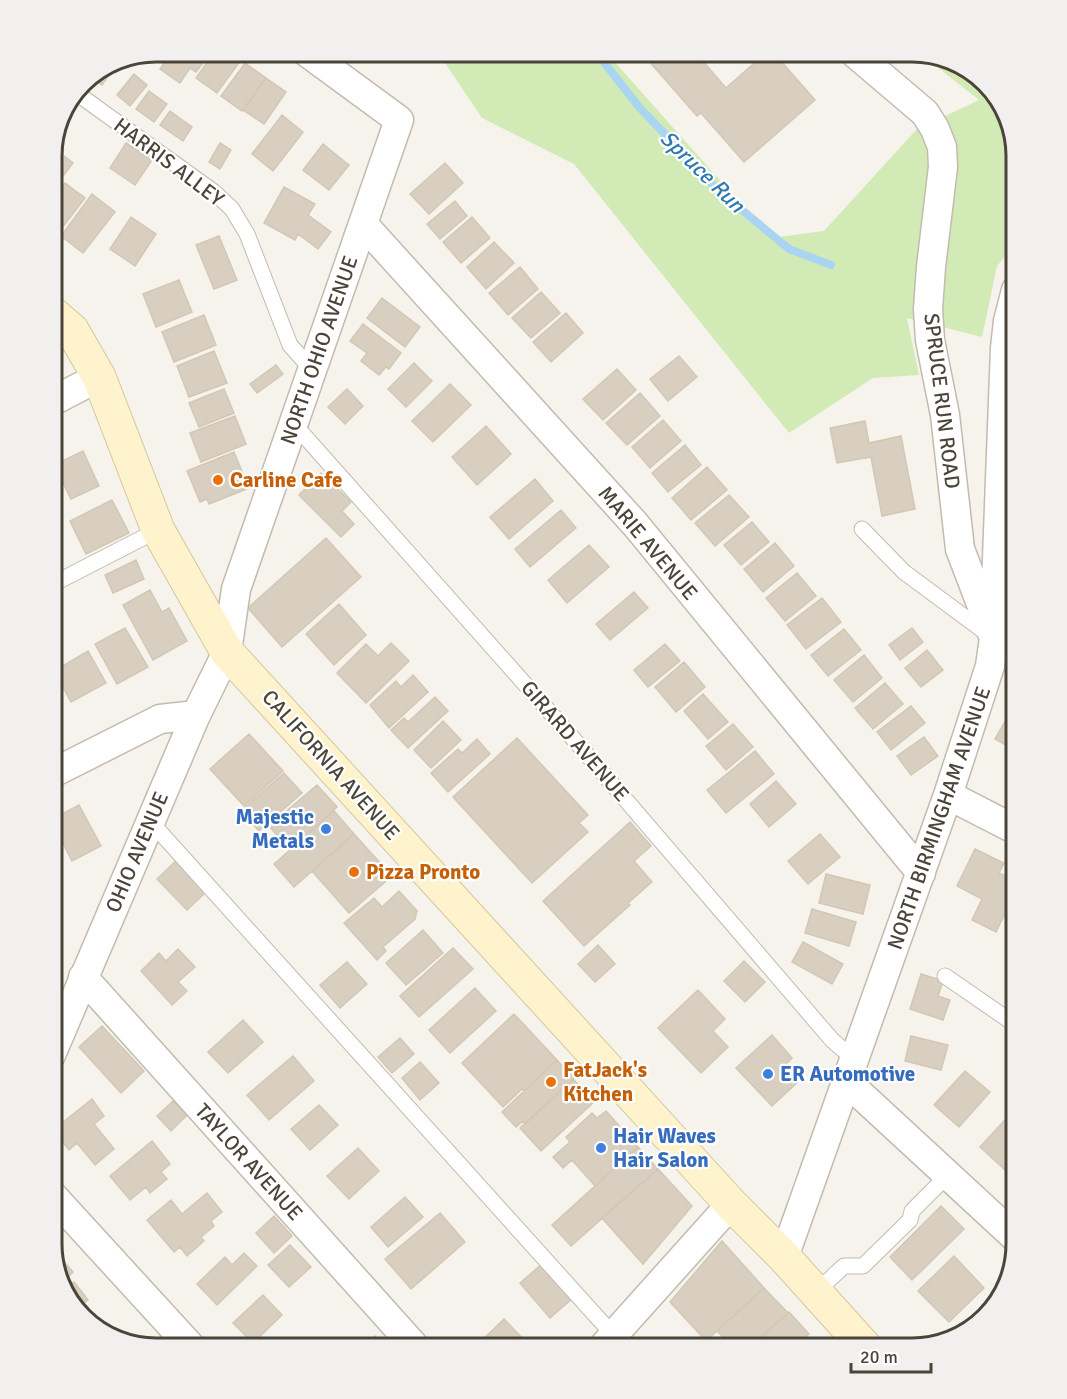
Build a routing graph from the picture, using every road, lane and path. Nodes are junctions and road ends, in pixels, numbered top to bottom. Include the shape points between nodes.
1 (320, 62) edge
2 (865, 62) edge
3 (81, 98) edge
4 (363, 224) junction
5 (62, 321) edge
6 (1006, 339) edge
7 (313, 371) junction
8 (99, 376) junction
9 (62, 396) edge
10 (293, 423) junction
11 (861, 529) dead end
12 (158, 530) junction
13 (62, 579) edge
14 (1005, 644) edge
15 (227, 652) junction
16 (196, 715) junction
17 (62, 768) edge
18 (948, 795) junction
19 (150, 821) junction
20 (1006, 825) edge
21 (921, 873) junction
22 (945, 976) dead end
23 (83, 977) junction
24 (1006, 1018) edge
25 (62, 1028) edge
26 (851, 1071) junction
27 (948, 1175) junction
28 (731, 1204) junction
29 (62, 1206) edge
30 (1006, 1229) edge
31 (784, 1257) junction
32 (816, 1292) junction
33 (183, 1338) edge
34 (407, 1338) edge
35 (609, 1338) edge
36 (619, 1338) edge
37 (857, 1338) edge

1 - 4 street, NORTH OHIO AVENUE via 399,120
2 - 14 street, SPRUCE RUN ROAD via 925,113 942,147 944,167 930,288 930,340 945,415 960,549
3 - 7 lane, HARRIS ALLEY via 232,209 247,234 290,345
4 - 7 street, NORTH OHIO AVENUE
4 - 21 street, MARIE AVENUE via 635,524
5 - 8 street, CALIFORNIA AVENUE via 72,330
6 - 14 street, NORTH BIRMINGHAM AVENUE
7 - 10 street, NORTH OHIO AVENUE
8 - 9 street
8 - 12 street, CALIFORNIA AVENUE
10 - 15 street, NORTH OHIO AVENUE via 236,589
10 - 26 lane, GIRARD AVENUE via 564,728 832,1040
11 - 14 lane via 904,572
12 - 13 lane
12 - 15 street, CALIFORNIA AVENUE
14 - 18 street, NORTH BIRMINGHAM AVENUE via 990,666
15 - 16 street, OHIO AVENUE
15 - 28 street, CALIFORNIA AVENUE
16 - 17 street via 160,719
16 - 19 street, OHIO AVENUE
18 - 20 street
18 - 21 street, NORTH BIRMINGHAM AVENUE
19 - 23 street, OHIO AVENUE
19 - 35 lane
21 - 26 street, NORTH BIRMINGHAM AVENUE
22 - 24 lane
23 - 25 street, OHIO AVENUE
23 - 34 street, TAYLOR AVENUE
26 - 27 street, GIRARD AVENUE
26 - 31 street, NORTH BIRMINGHAM AVENUE
27 - 30 street, GIRARD AVENUE
27 - 32 lane via 863,1266 844,1266
28 - 31 street, CALIFORNIA AVENUE
28 - 36 street
29 - 33 street
31 - 32 street, CALIFORNIA AVENUE
32 - 37 street, CALIFORNIA AVENUE

